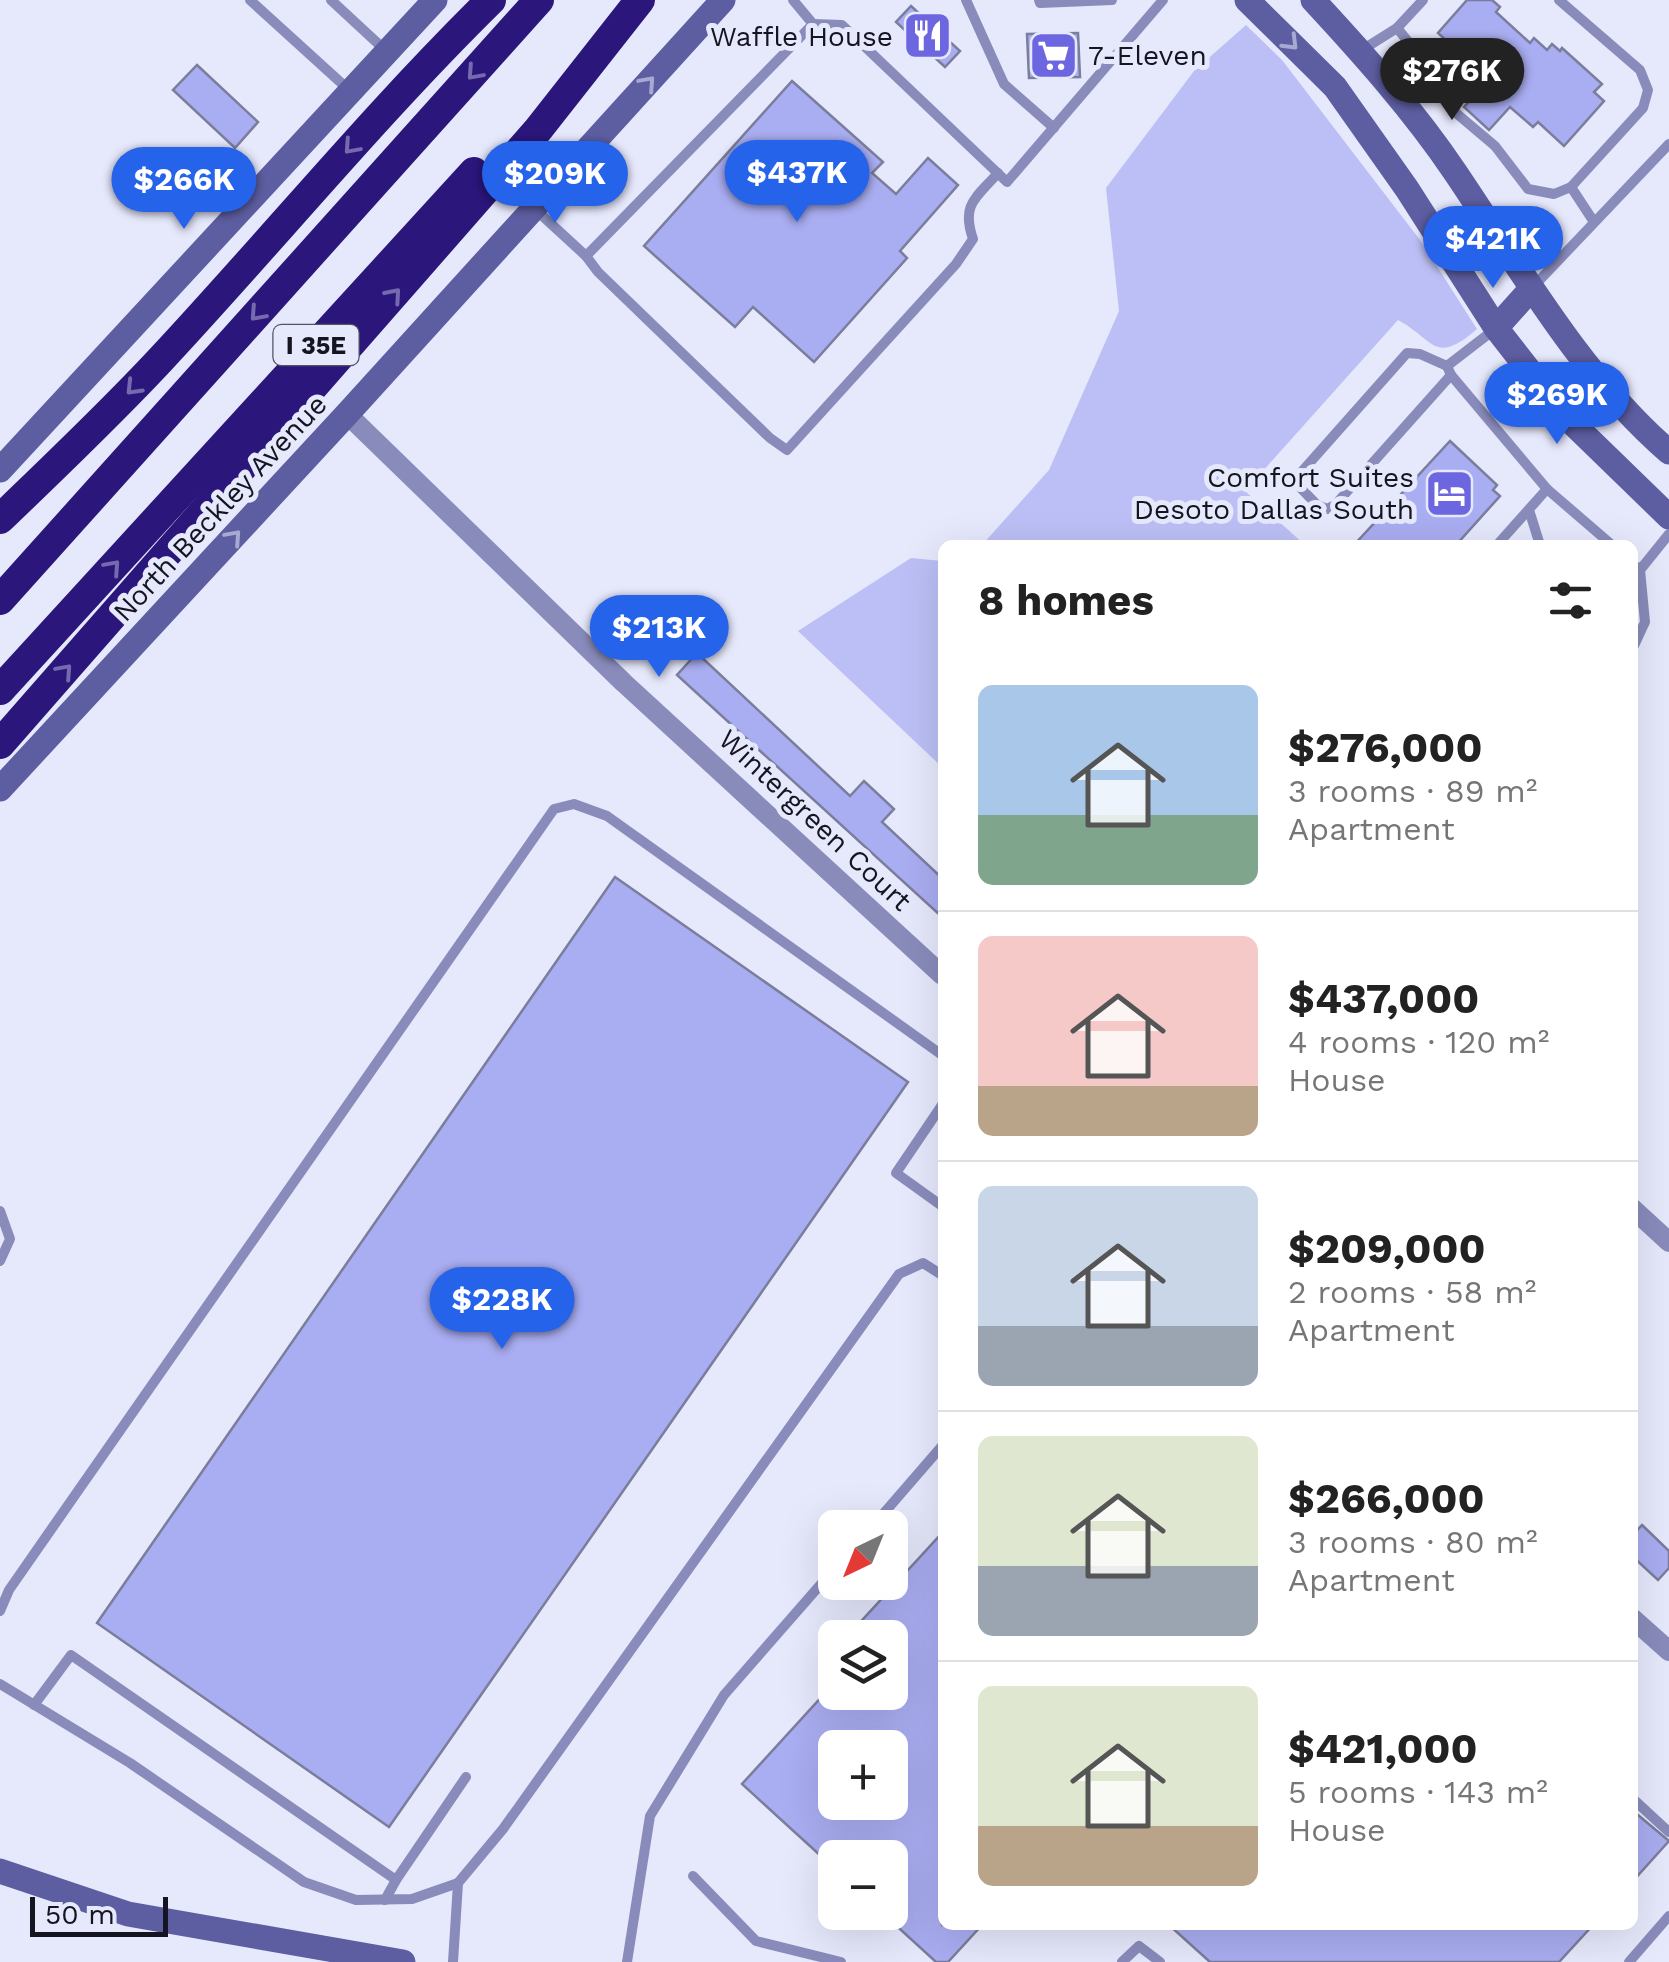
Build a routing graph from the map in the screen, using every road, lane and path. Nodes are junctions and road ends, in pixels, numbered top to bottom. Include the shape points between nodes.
1 (250, 0) edge
2 (331, 0) edge
3 (434, 0) edge
4 (490, 0) edge
5 (540, 0) edge
6 (631, 0) edge
7 (640, 0) edge
8 (723, 0) edge
9 (793, 0) edge
10 (966, 0) edge
11 (1039, 0) edge
12 (1112, 0) edge
13 (1162, 0) edge
14 (1247, 0) edge
15 (1295, 0) edge
16 (1314, 0) edge
17 (1423, 0) edge
18 (1558, 0) edge
19 (812, 24) junction
20 (1396, 28) junction
21 (1360, 51) junction
22 (387, 52) junction
23 (351, 92) junction
24 (1054, 128) junction
25 (1669, 144) edge
26 (1003, 178) junction
27 (1571, 187) junction
28 (534, 209) junction
29 (1594, 222) junction
30 (586, 256) junction
31 (1530, 290) junction
32 (1496, 328) junction
33 (1449, 371) junction
34 (348, 414) junction
35 (1669, 452) edge
36 (4, 457) edge
37 (1547, 489) junction
38 (1529, 510) junction
39 (1669, 517) edge
40 (0, 518) edge
41 (1669, 534) edge
42 (1502, 540) edge
43 (1538, 540) edge
44 (1606, 540) edge
45 (1638, 564) edge
46 (1638, 578) edge
47 (0, 600) edge
48 (1638, 637) edge
49 (0, 690) edge
50 (0, 744) edge
51 (0, 789) edge
52 (938, 972) edge
53 (938, 1052) edge
54 (938, 1111) edge
55 (938, 1203) edge
56 (0, 1211) edge
57 (1638, 1214) edge
58 (1669, 1242) edge
59 (0, 1261) edge
60 (938, 1273) edge
61 (938, 1451) edge
62 (887, 1510) edge
63 (818, 1587) edge
64 (0, 1611) edge
65 (1638, 1623) edge
66 (1669, 1651) edge
67 (0, 1684) edge
68 (34, 1705) junction
69 (466, 1777) dead end
70 (1638, 1804) edge
71 (1669, 1832) edge
72 (0, 1871) edge
73 (693, 1876) dead end
74 (396, 1880) junction
75 (458, 1883) junction
76 (384, 1900) junction
77 (1669, 1916) edge
78 (403, 1962) edge
79 (453, 1962) edge
80 (627, 1962) edge
81 (841, 1962) edge
82 (1122, 1962) edge
83 (1160, 1962) edge
84 (1629, 1962) edge

1 - 23 lane
2 - 22 lane
3 - 22 main road
4 -> 40 highway via 163,357
5 -> 47 highway, I 35E
49 -> 6 highway, I 35E
50 -> 7 highway via 538,131
28 -> 8 main road, North Beckley Avenue
9 - 19 lane
10 - 24 lane via 1004,84
11 - 12 lane
13 - 24 lane
14 -> 32 main road via 1336,87
15 - 21 main road
16 - 21 main road
17 - 20 lane
18 - 27 lane via 1640,70 1648,90 1644,108
19 - 26 lane via 842,26
19 - 30 lane
20 - 21 lane
20 - 27 lane via 1446,88 1456,112 1495,146 1528,189 1554,194
21 - 31 main road via 1453,170
22 - 23 main road
23 - 36 main road
24 - 26 lane
25 - 29 lane
26 - 30 lane via 968,206 973,239 956,264 787,450
27 - 29 lane
28 - 30 lane
28 - 34 main road, North Beckley Avenue
29 - 31 lane
31 - 32 main road
31 - 35 main road
32 - 33 lane
32 - 39 main road via 1564,415
33 - 33 lane via 1408,353 1297,484 1317,505 1335,504
33 - 37 lane
51 -> 34 main road, North Beckley Avenue
34 - 52 street, Wintergreen Court via 624,683
37 - 38 lane
37 - 44 lane
38 - 42 lane
38 - 43 lane
41 - 45 lane
46 - 48 lane via 1645,622
53 - 64 lane via 607,816 574,804 554,810
54 - 55 lane via 896,1173
56 - 59 lane via 10,1239
57 - 58 street
60 - 75 lane via 924,1263 899,1274
61 - 62 lane
63 - 80 lane via 724,1695 650,1816
65 - 66 street
67 - 68 lane
68 - 74 lane via 71,1655
68 - 76 lane via 304,1882 356,1900
69 - 74 lane
70 - 71 lane
72 - 78 main road via 128,1914
73 - 81 lane via 756,1941
74 - 76 lane
75 - 76 lane via 412,1899
75 - 79 lane
77 - 84 lane
82 - 83 lane via 1139,1946

